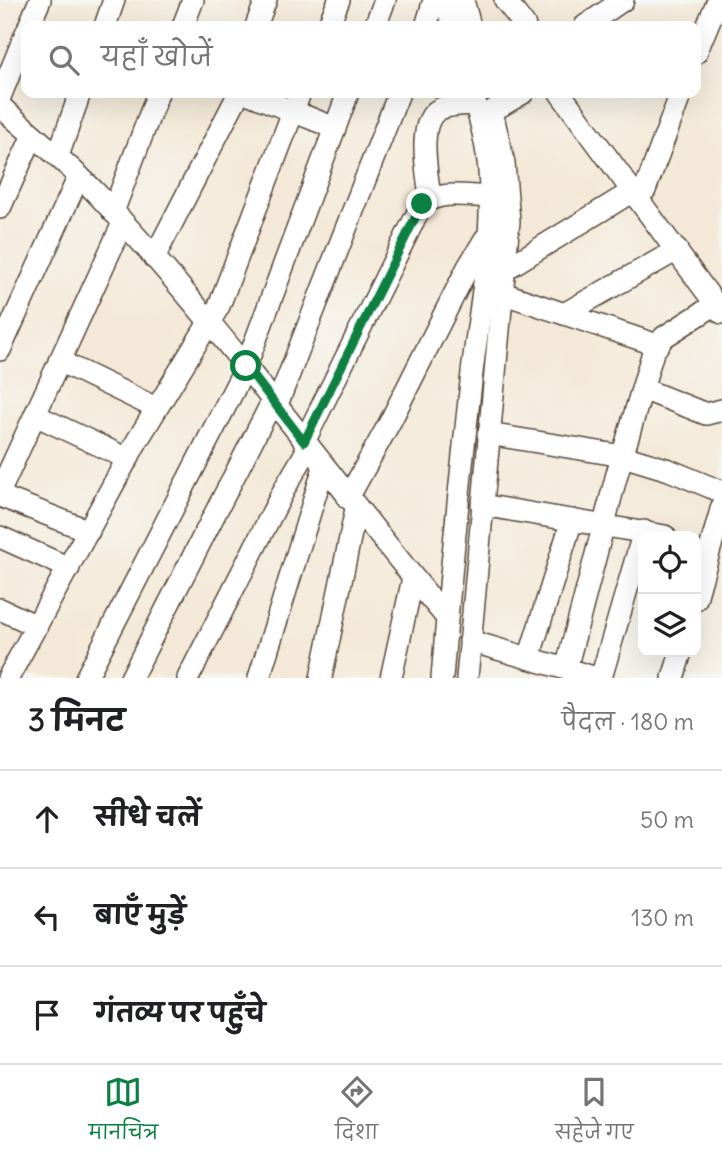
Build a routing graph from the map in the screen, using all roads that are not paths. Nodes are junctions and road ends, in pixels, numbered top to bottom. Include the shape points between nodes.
1 (40, 0) edge
2 (114, 0) edge
3 (193, 0) edge
4 (266, 0) edge
5 (339, 0) edge
6 (385, 0) edge
7 (434, 0) edge
8 (446, 0) edge
9 (463, 0) edge
10 (493, 0) edge
11 (505, 0) edge
12 (623, 0) edge
13 (718, 0) edge
14 (31, 21) edge
15 (106, 21) edge
16 (185, 21) edge
17 (259, 21) edge
18 (330, 21) edge
19 (377, 21) edge
20 (428, 21) edge
21 (452, 21) edge
22 (469, 21) edge
23 (508, 21) edge
24 (521, 21) edge
25 (592, 21) edge
26 (701, 41) edge
27 (21, 45) edge
28 (0, 97) edge
29 (78, 98) edge
30 (156, 98) edge
31 (236, 98) edge
32 (274, 98) edge
33 (346, 98) edge
34 (397, 98) edge
35 (564, 98) edge
36 (577, 98) edge
37 (679, 98) edge
38 (482, 100) edge
39 (296, 102) edge
40 (0, 106) edge
41 (335, 128) junction
42 (33, 135) junction
43 (58, 156) junction
44 (79, 176) junction
45 (639, 190) junction
46 (489, 197) junction
47 (430, 198) junction
48 (0, 208) edge
49 (118, 218) junction
50 (488, 234) junction
51 (677, 250) junction
52 (154, 258) junction
53 (504, 270) junction
54 (502, 293) junction
55 (720, 305) edge
56 (564, 314) junction
57 (209, 321) junction
58 (657, 345) junction
59 (0, 350) edge
60 (60, 361) junction
61 (246, 366) junction
62 (643, 389) junction
63 (275, 403) junction
64 (156, 408) junction
65 (722, 410) edge
66 (35, 415) junction
67 (488, 434) junction
68 (306, 444) junction
69 (623, 456) junction
70 (128, 458) junction
71 (324, 467) junction
72 (722, 492) edge
73 (0, 493) edge
74 (352, 503) junction
75 (482, 505) junction
76 (722, 506) edge
77 (572, 520) junction
78 (605, 525) junction
79 (89, 531) junction
80 (638, 531) edge
81 (0, 537) edge
82 (703, 545) edge
83 (69, 568) junction
84 (638, 576) edge
85 (413, 578) junction
86 (697, 594) edge
87 (0, 609) edge
88 (447, 618) junction
89 (37, 626) junction
90 (470, 641) junction
91 (679, 657) edge
92 (529, 658) junction
93 (566, 669) junction
94 (8, 678) edge
95 (86, 678) edge
96 (131, 678) edge
97 (188, 678) edge
98 (259, 678) edge
99 (321, 678) edge
100 (391, 678) edge
101 (442, 678) edge
102 (467, 678) edge
103 (599, 678) edge
104 (673, 678) edge

1 - 14 street
2 - 15 street
3 - 16 street
4 - 17 street
5 - 18 street
6 - 19 street
7 - 20 street
8 - 21 street
9 - 22 street
10 - 23 street
11 - 24 street
12 - 25 street
13 - 26 street
27 - 28 street
29 - 43 street
30 - 49 street
31 - 52 street
32 - 39 street
33 - 41 street
34 - 63 street
35 - 45 street
36 - 45 street
37 - 45 street
38 - 46 street
38 - 47 street via 435,110 429,120 424,135
38 - 53 street via 505,163 509,222
39 - 41 street
39 - 57 street via 225,293
40 - 42 street
41 - 61 street
42 - 43 street
42 - 48 street
43 - 44 street
44 - 49 street
44 - 59 street
45 - 51 street
45 - 53 street
45 - 55 street
46 - 47 street via 447,194
46 - 50 street
47 - 68 street via 422,204
49 - 52 street
49 - 60 street
50 - 74 street
50 - 88 street
51 - 55 street
51 - 56 street
52 - 57 street
53 - 54 street
54 - 56 street
54 - 67 street
55 - 58 street
56 - 58 street
57 - 61 street
57 - 64 street
58 - 62 street
60 - 64 street
60 - 66 street
61 - 63 street
61 - 95 street
62 - 65 street via 706,414
62 - 69 street
63 - 68 street
63 - 96 street
64 - 70 street
66 - 70 street
66 - 73 street
67 - 69 street
67 - 75 street
68 - 71 street
68 - 97 street
69 - 72 street
69 - 78 street
70 - 79 street
71 - 74 street
71 - 98 street
73 - 79 street
74 - 85 street
74 - 99 street
75 - 77 street
75 - 90 street
76 - 82 street
77 - 78 street
77 - 92 street
78 - 80 street
78 - 93 street
79 - 83 street
81 - 83 street
82 - 86 street
83 - 89 street
84 - 103 street
85 - 88 street
85 - 100 street
87 - 89 street
88 - 101 street
89 - 94 street
90 - 92 street
90 - 102 street
91 - 104 street
92 - 93 street
93 - 103 street

